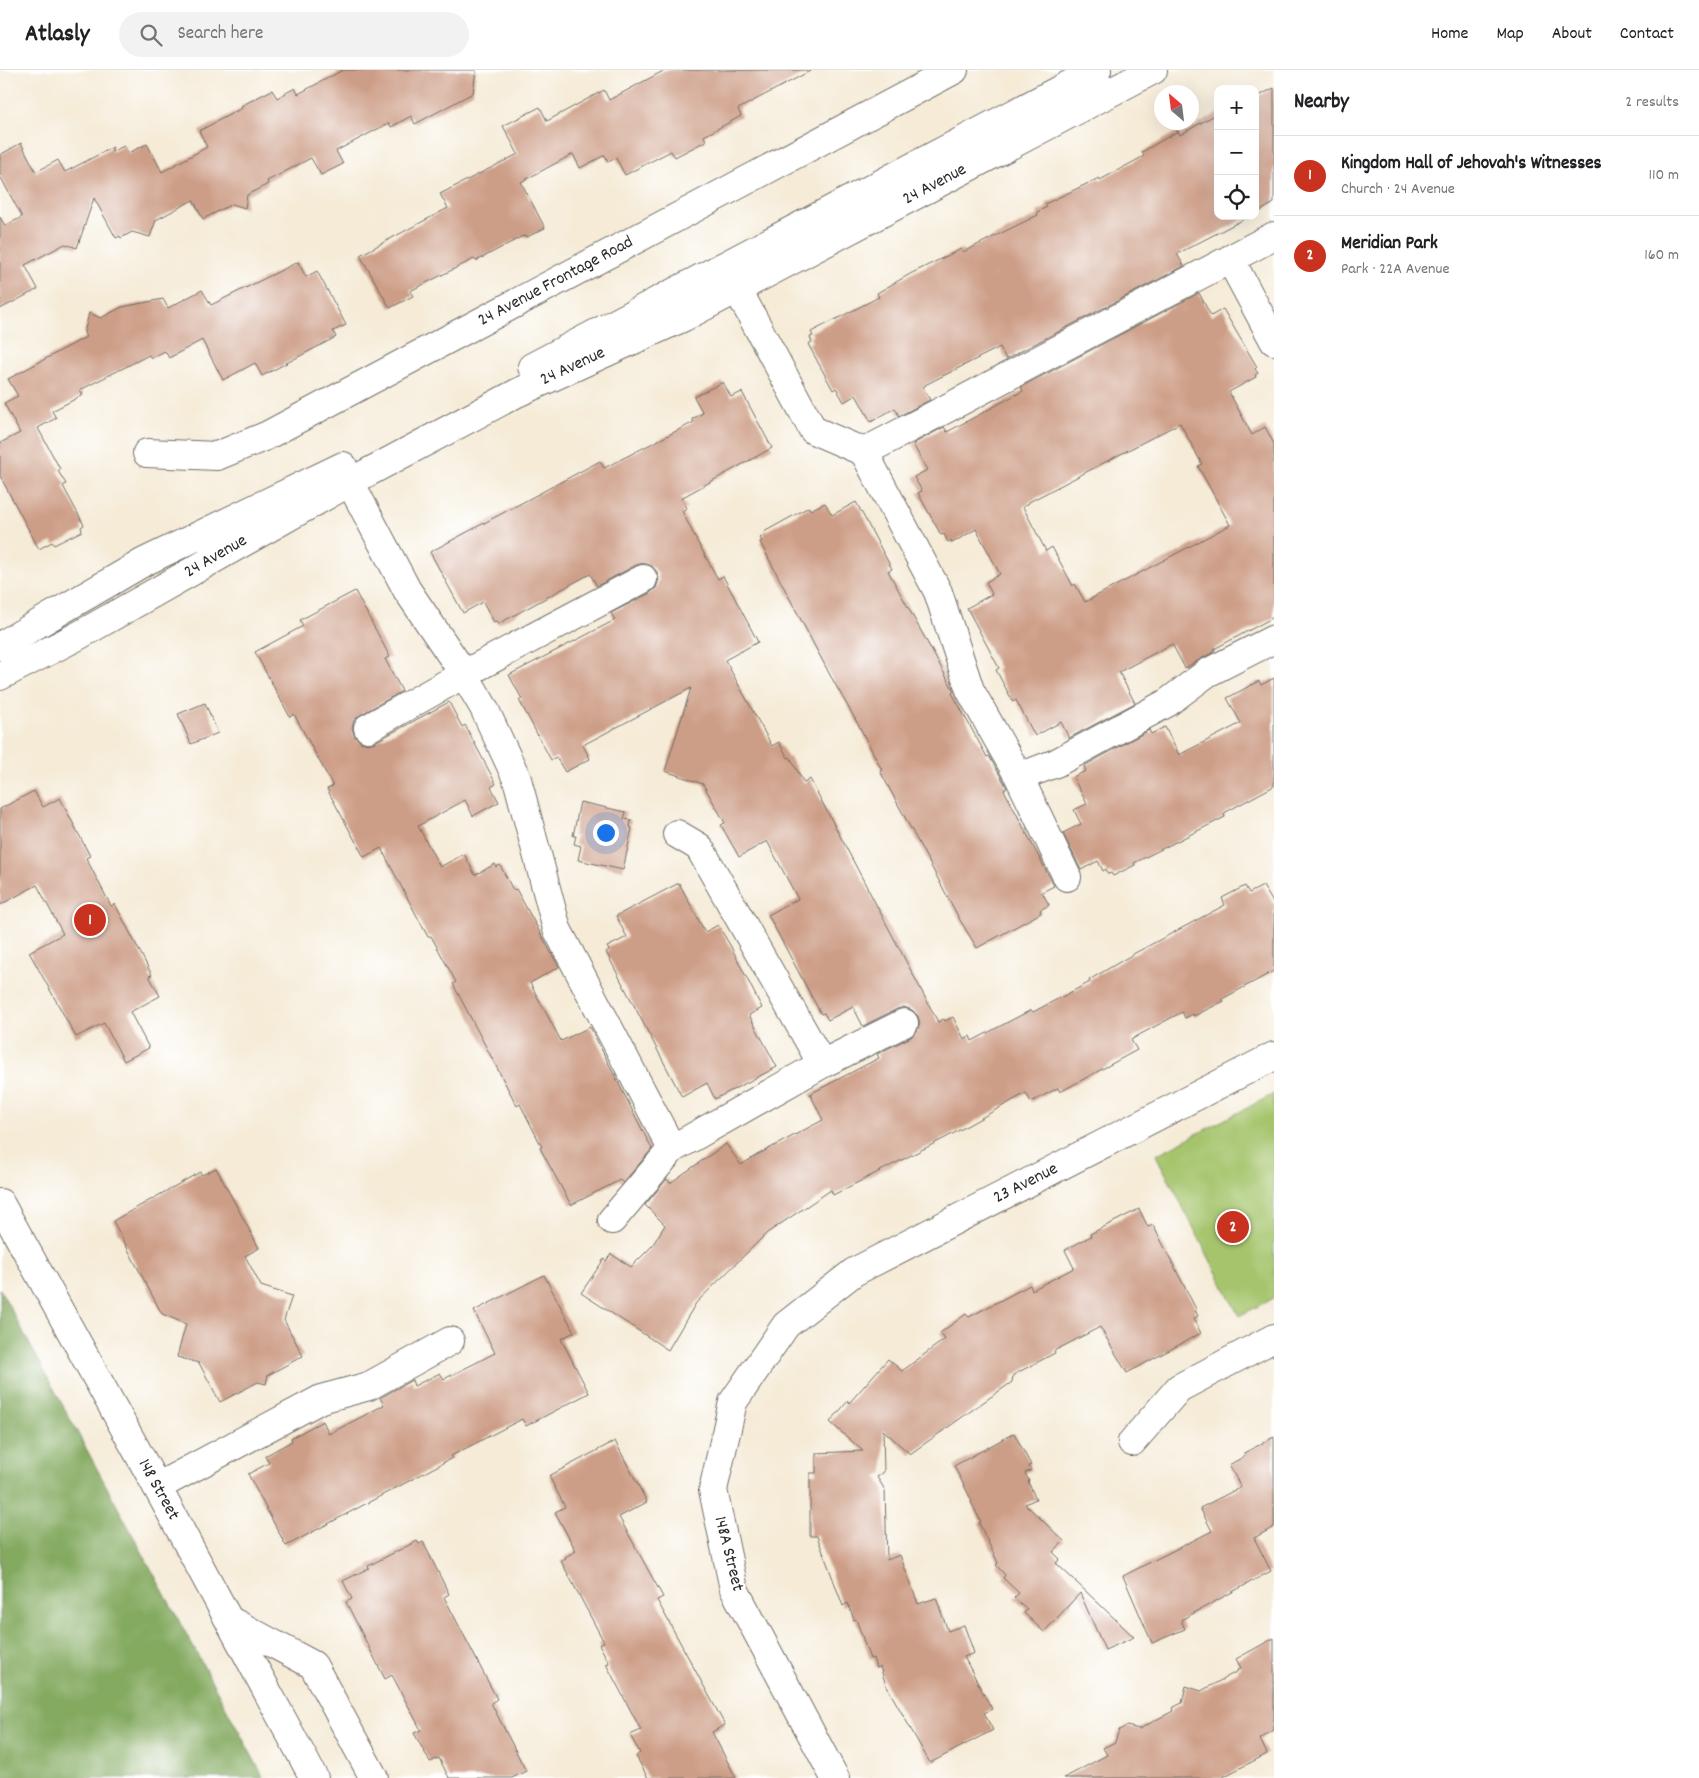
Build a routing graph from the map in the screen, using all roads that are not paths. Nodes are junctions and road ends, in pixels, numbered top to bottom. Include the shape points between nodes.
1 (954, 70) edge
2 (1097, 70) edge
3 (1153, 70) edge
4 (1274, 236) edge
5 (1230, 259) junction
6 (731, 277) junction
7 (1274, 341) edge
8 (864, 452) junction
9 (148, 453) dead end
10 (350, 482) junction
11 (643, 579) dead end
12 (1274, 639) edge
13 (0, 646) edge
14 (464, 674) junction
15 (0, 676) edge
16 (368, 728) dead end
17 (1019, 777) junction
18 (677, 834) dead end
19 (1068, 877) dead end
20 (904, 1023) dead end
21 (1274, 1056) edge
22 (822, 1064) junction
23 (672, 1149) junction
24 (0, 1203) edge
25 (612, 1220) dead end
26 (786, 1325) joint
27 (1274, 1338) edge
28 (450, 1341) dead end
29 (1132, 1442) dead end
30 (157, 1487) junction
31 (229, 1620) junction
32 (314, 1778) edge
33 (374, 1778) edge
34 (834, 1778) edge

1 - 9 main road, 24 Avenue Frontage Road via 266,436 217,456
2 - 6 main road, 24 Avenue
3 - 6 main road, 24 Avenue
4 - 5 main road
5 - 7 main road
5 - 8 main road
6 - 8 main road via 813,430
6 - 10 main road, 24 Avenue via 684,317 518,393
6 - 13 main road, 24 Avenue via 144,562
8 - 17 main road via 938,592 970,690
10 - 14 main road via 407,590
10 - 15 main road, 24 Avenue via 76,637
11 - 14 main road
12 - 17 main road via 1207,672 1167,703 1056,763
14 - 16 main road
14 - 23 main road via 484,708 517,779 557,929
17 - 19 main road
18 - 22 main road via 700,847
20 - 22 main road
21 - 26 main road, 23 Avenue via 854,1272
22 - 23 main road
23 - 25 main road
24 - 30 main road, 148 Street
26 - 34 main road, 148A Street via 733,1402 713,1490 734,1589
27 - 29 main road via 1179,1388
28 - 30 main road via 369,1386 321,1399
30 - 31 main road, 148 Street
31 - 32 main road, 148 Street
31 - 33 main road via 313,1665

